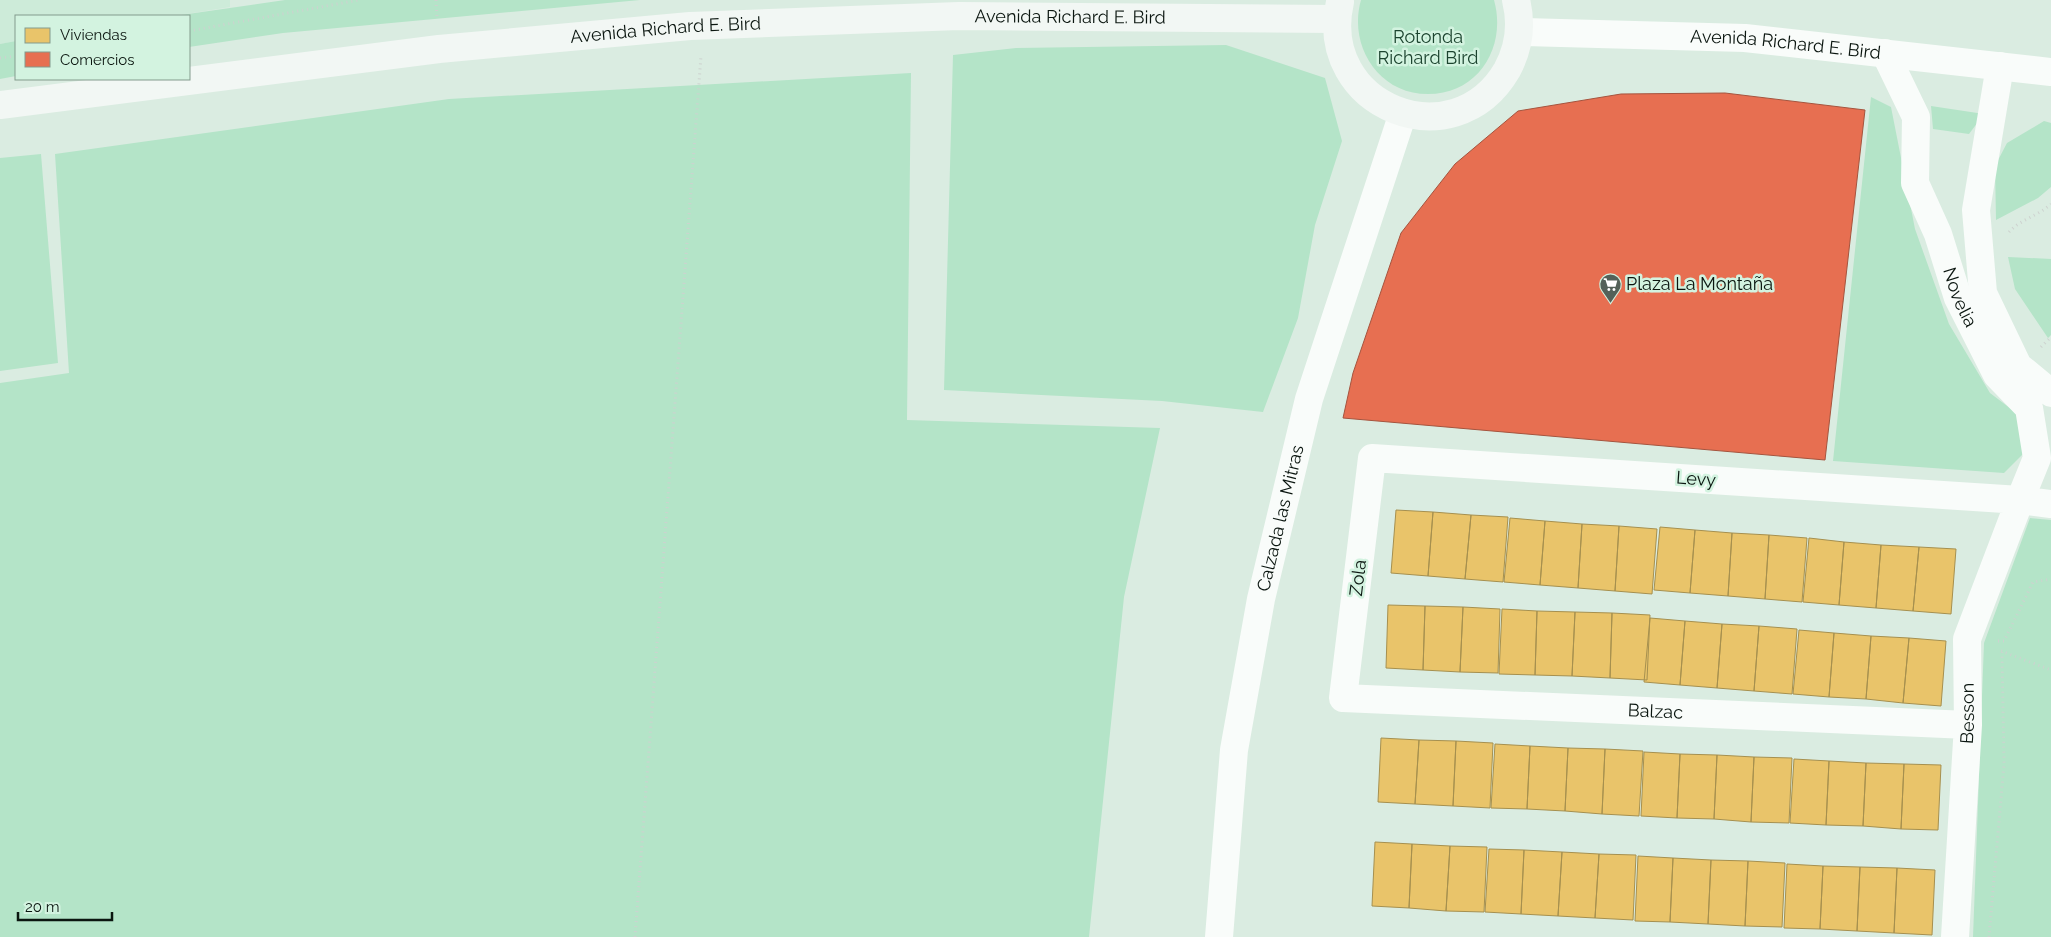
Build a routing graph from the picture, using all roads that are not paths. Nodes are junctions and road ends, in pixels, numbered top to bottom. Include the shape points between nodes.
1 (1516, 0) edge
2 (1338, 9) edge
3 (1520, 32) junction
4 (1885, 53) junction
5 (2000, 66) junction
6 (2051, 72) edge
7 (0, 105) edge
8 (1403, 113) junction
9 (2051, 393) edge
10 (1372, 458) joint
11 (2020, 500) junction
12 (2051, 504) edge
13 (1343, 698) joint
14 (1968, 725) junction
15 (1219, 937) edge
16 (1955, 937) edge

1 - 3 street
2 - 7 street, Avenida Richard E. Bird via 959,16 704,25 439,49
2 - 8 street via 1339,50 1352,78 1374,100
3 - 4 street, Avenida Richard E. Bird via 1745,38
3 - 8 street via 1513,58 1500,81 1480,100 1456,112 1430,116
4 - 5 street, Avenida Richard E. Bird
4 - 11 street, Novelia via 1916,116 1915,182 1938,234 1958,298 1997,376 2029,408 2037,458
5 - 6 street, Avenida Richard E. Bird
5 - 9 street, Novelia via 1976,210 1983,293 2018,366
8 - 15 street, Calzada las Mitras via 1309,399 1261,599 1234,750
10 - 11 street, Levy
10 - 13 street, Zola
11 - 12 street
11 - 14 street, Besson via 1967,640
13 - 14 street, Balzac
14 - 16 street, Besson

